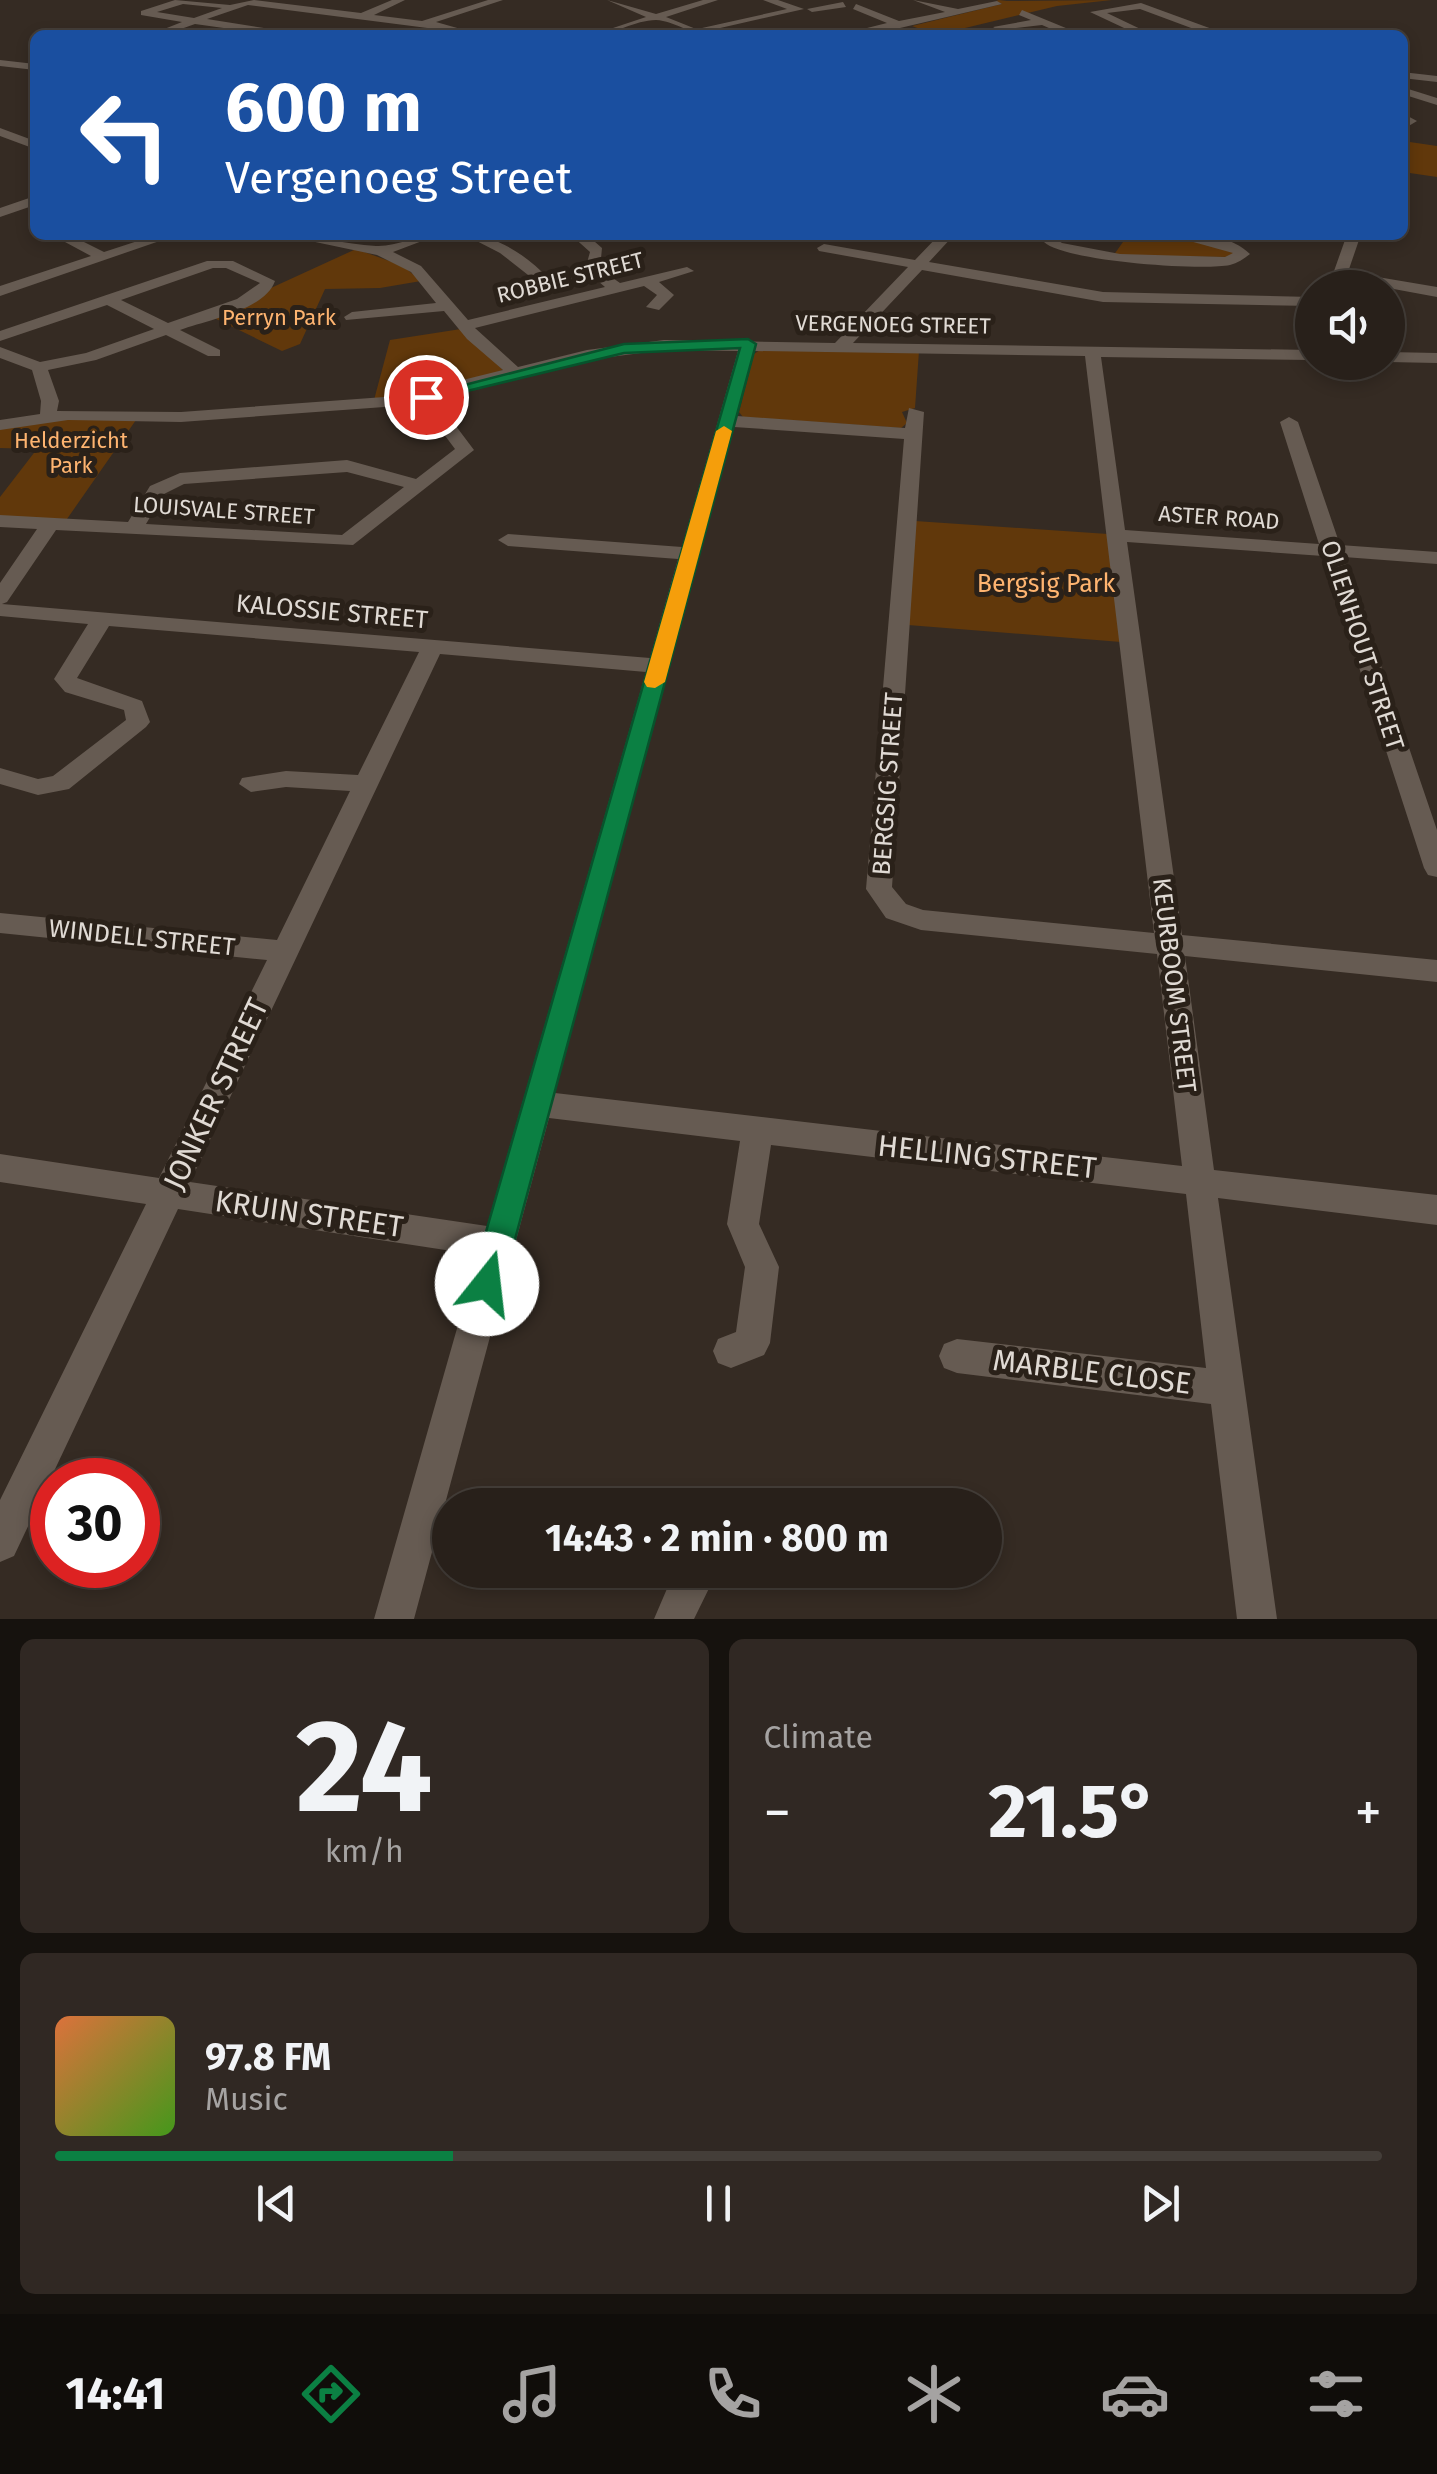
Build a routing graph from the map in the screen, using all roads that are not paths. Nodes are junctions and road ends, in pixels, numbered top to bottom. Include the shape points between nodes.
1 (316, 0) edge
2 (400, 0) edge
3 (408, 0) edge
4 (498, 0) edge
5 (611, 0) edge
6 (657, 0) edge
7 (713, 0) edge
8 (768, 0) edge
9 (918, 0) edge
10 (992, 2) edge
11 (840, 3) edge
12 (674, 4) dead end
13 (230, 6) junction
14 (296, 8) junction
15 (812, 9) dead end
16 (1022, 13) dead end
17 (778, 14) junction
18 (962, 14) junction
19 (366, 17) junction
20 (656, 18) junction
21 (746, 20) junction
22 (191, 21) junction
23 (1044, 22) junction
24 (420, 24) junction
25 (728, 24) junction
26 (903, 26) junction
27 (998, 27) dead end
28 (167, 30) edge
29 (257, 30) edge
30 (405, 30) edge
31 (451, 30) edge
32 (614, 30) edge
33 (684, 30) edge
34 (699, 30) edge
35 (712, 30) edge
36 (759, 30) edge
37 (869, 30) edge
38 (914, 30) edge
39 (1062, 30) edge
40 (1136, 30) edge
41 (1206, 30) edge
42 (0, 63) edge
43 (30, 66) edge
44 (1408, 76) edge
45 (1437, 80) edge
46 (1408, 92) edge
47 (1437, 102) edge
48 (0, 132) edge
49 (30, 142) edge
50 (30, 205) edge
51 (0, 213) edge
52 (70, 240) edge
53 (81, 240) edge
54 (154, 240) edge
55 (347, 240) edge
56 (416, 240) edge
57 (483, 240) edge
58 (584, 240) edge
59 (942, 240) edge
60 (1052, 240) edge
61 (1204, 240) edge
62 (1352, 240) edge
63 (74, 242) junction
64 (824, 248) dead end
65 (381, 252) junction
66 (104, 256) junction
67 (920, 265) junction
68 (1341, 270) edge
69 (0, 271) edge
70 (687, 271) dead end
71 (542, 278) dead end
72 (646, 281) junction
73 (23, 284) junction
74 (617, 288) junction
75 (1405, 289) edge
76 (0, 291) edge
77 (1437, 292) edge
78 (108, 299) junction
79 (1295, 301) edge
80 (447, 306) junction
81 (654, 308) dead end
82 (352, 318) dead end
83 (464, 326) junction
84 (168, 329) junction
85 (0, 336) edge
86 (748, 344) junction
87 (842, 346) junction
88 (1092, 351) junction
89 (0, 352) edge
90 (214, 353) dead end
91 (1295, 355) edge
92 (1405, 357) edge
93 (1437, 358) edge
94 (39, 368) junction
95 (517, 374) junction
96 (426, 397) junction
97 (48, 417) junction
98 (727, 421) junction
99 (1289, 422) dead end
100 (0, 425) edge
101 (422, 486) junction
102 (0, 521) edge
103 (52, 522) junction
104 (134, 528) junction
105 (1116, 535) junction
106 (508, 540) dead end
107 (1331, 551) junction
108 (690, 554) junction
109 (1437, 558) edge
110 (0, 598) edge
111 (0, 610) edge
112 (102, 619) junction
113 (432, 647) junction
114 (659, 666) junction
115 (0, 776) edge
116 (251, 784) dead end
117 (364, 784) junction
118 (1426, 801) edge
119 (1437, 868) edge
120 (0, 923) edge
121 (1170, 944) junction
122 (284, 951) junction
123 (1437, 971) edge
124 (537, 1104) junction
125 (757, 1130) junction
126 (0, 1168) edge
127 (1200, 1181) junction
128 (169, 1194) junction
129 (1437, 1210) edge
130 (499, 1243) junction
131 (731, 1351) dead end
132 (957, 1356) dead end
133 (1227, 1388) junction
134 (0, 1542) edge
135 (687, 1588) edge
136 (394, 1619) edge
137 (674, 1619) edge
138 (1257, 1619) edge

1 - 14 street
2 - 19 street
3 - 19 street
4 - 24 street
5 - 20 street
6 - 12 street
7 - 20 street
8 - 17 street via 799,9
9 - 18 street
10 - 18 street
11 - 15 street
11 - 26 street
13 - 14 street
13 - 22 street
13 - 22 street via 182,1 144,13
14 - 19 street
16 - 23 street
17 - 21 street
17 - 25 street via 755,9 721,20
18 - 26 street
19 - 24 street
20 - 32 street
20 - 33 street
20 - 34 street
21 - 25 street
21 - 36 street via 768,28
22 - 28 street
22 - 29 street
23 - 27 street
23 - 39 street
24 - 30 street
24 - 31 street
25 - 35 street
26 - 37 street
26 - 38 street
40 - 41 street via 1095,12 1145,7
42 - 43 street
44 - 45 street
46 - 47 street
48 - 49 street
50 - 51 street
52 - 63 street
53 - 63 street
54 - 66 street
55 - 65 street
56 - 65 street
57 - 71 street
58 - 74 street via 598,251 592,270
59 - 67 street
60 - 61 street via 1058,247 1120,258 1227,261 1244,254
62 - 68 street
63 - 66 street
64 - 67 street
65 - 80 street via 416,269
66 - 73 street
67 - 79 street via 1102,297
67 - 87 street
69 - 73 street
70 - 72 street, ROBBIE STREET
72 - 74 street, ROBBIE STREET
72 - 81 street via 666,296
73 - 76 street
74 - 83 street, ROBBIE STREET
75 - 77 street
78 - 84 street
78 - 84 street via 212,264 268,281 248,299
78 - 85 street
80 - 82 street
80 - 83 street
83 - 95 street
84 - 90 street
84 - 94 street via 90,358
86 - 87 street, VERGENOEG STREET
86 - 95 street, VERGENOEG STREET via 624,349
86 - 98 street
87 - 88 street, VERGENOEG STREET
88 - 91 street, VERGENOEG STREET
88 - 105 street, KEURBOOM STREET
89 - 94 street
92 - 93 street
94 - 97 street
95 - 96 street, VERGENOEG STREET
96 - 97 street, VERGENOEG STREET via 194,416
96 - 101 street, LOUISVALE STREET via 466,448
97 - 100 street, VERGENOEG STREET
98 - 108 street
98 - 121 street, BERGSIG STREET via 914,423 881,895 912,918
99 - 107 street, OLIENHOUT STREET
101 - 104 street, LOUISVALE STREET via 340,542
101 - 104 street via 347,466 180,479 157,490
102 - 103 street, LOUISVALE STREET
103 - 104 street, LOUISVALE STREET
103 - 110 street
105 - 107 street, ASTER ROAD
105 - 121 street, KEURBOOM STREET
106 - 108 street
107 - 109 street, ASTER ROAD
107 - 118 street, OLIENHOUT STREET
108 - 114 street
111 - 112 street, KALOSSIE STREET
112 - 113 street, KALOSSIE STREET
112 - 115 street via 66,682 134,706 138,722 60,783 38,787
113 - 114 street, KALOSSIE STREET
113 - 117 street, JONKER STREET
114 - 124 street
116 - 117 street
117 - 122 street, JONKER STREET
118 - 119 street, OLIENHOUT STREET
120 - 122 street, WINDELL STREET
121 - 123 street
121 - 127 street, KEURBOOM STREET
122 - 128 street, JONKER STREET
124 - 125 street, HELLING STREET
124 - 130 street
125 - 127 street, HELLING STREET
125 - 131 street via 743,1224 762,1268 752,1342
126 - 128 street, KRUIN STREET
127 - 129 street, HELLING STREET
127 - 133 street, KEURBOOM STREET
128 - 130 street, KRUIN STREET
128 - 134 street, JONKER STREET
130 - 136 street
132 - 133 street, MARBLE CLOSE
133 - 138 street, KEURBOOM STREET
135 - 137 street

